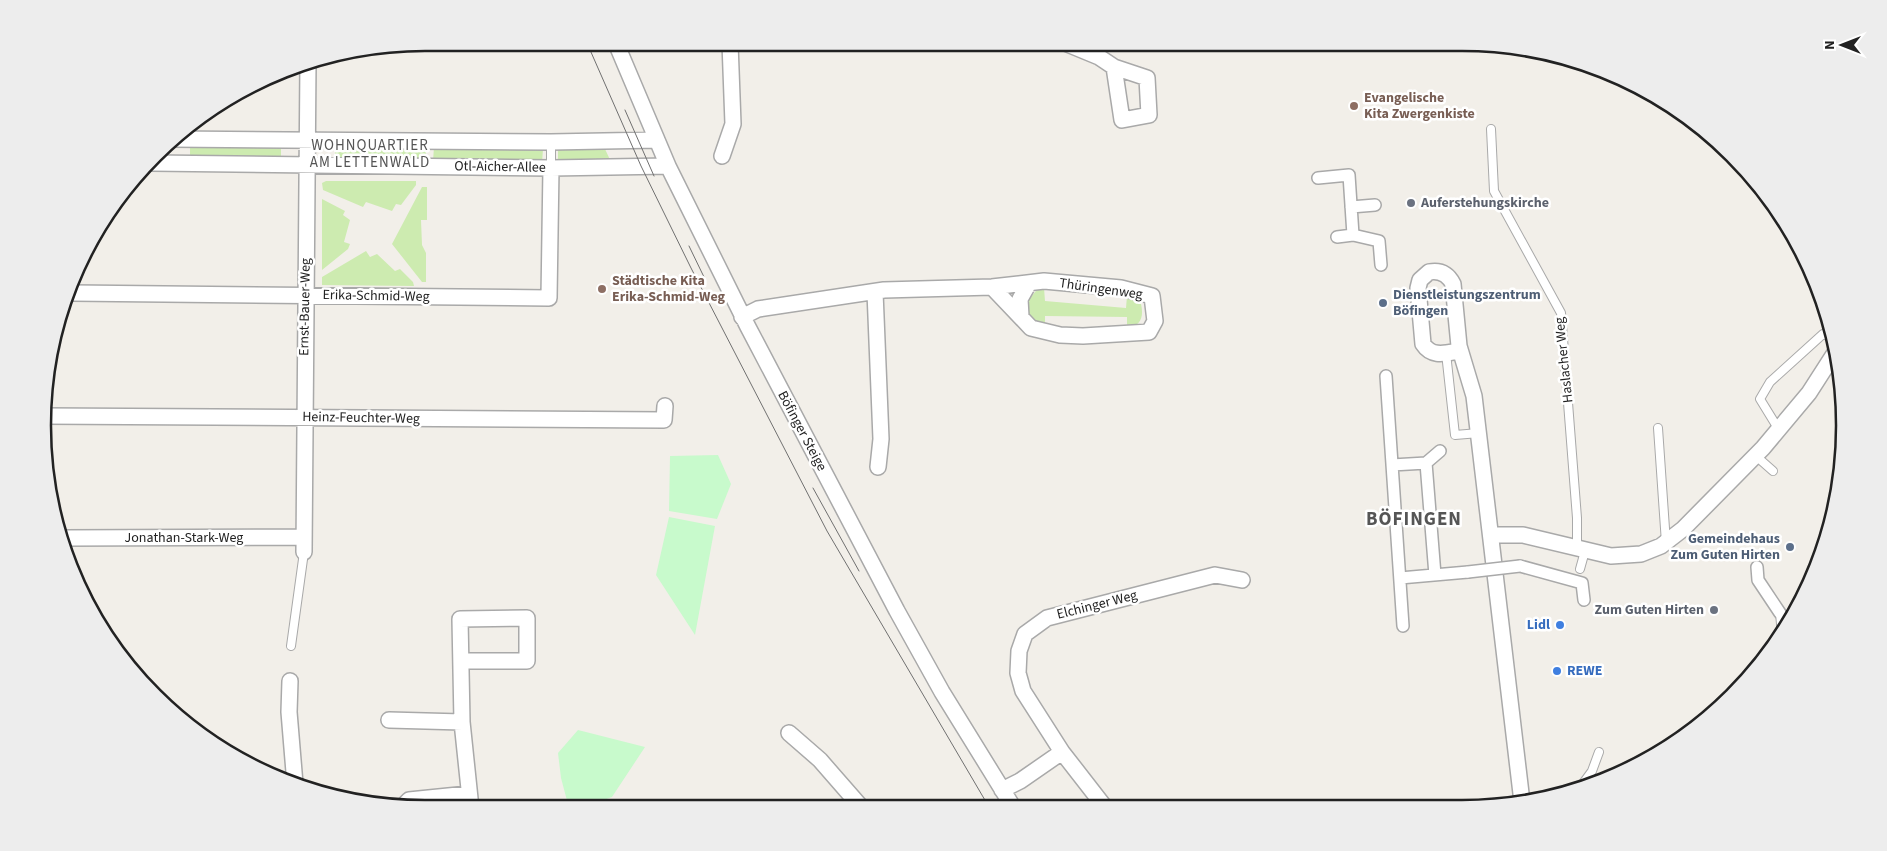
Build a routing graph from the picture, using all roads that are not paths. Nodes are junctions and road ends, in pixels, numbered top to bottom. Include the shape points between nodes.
1 (620, 51) edge
2 (730, 51) edge
3 (1086, 51) edge
4 (1114, 67) dead end
5 (308, 70) edge
6 (1491, 129) dead end
7 (185, 139) edge
8 (307, 140) junction
9 (656, 140) junction
10 (552, 142) junction
11 (722, 156) dead end
12 (159, 163) edge
13 (307, 165) junction
14 (668, 166) junction
15 (551, 168) junction
16 (1318, 178) dead end
17 (1375, 205) dead end
18 (1351, 207) junction
19 (1353, 235) junction
20 (1337, 237) dead end
21 (1381, 265) dead end
22 (1029, 283) junction
23 (992, 287) junction
24 (875, 292) junction
25 (76, 293) edge
26 (305, 296) junction
27 (742, 317) junction
28 (1021, 317) junction
29 (1824, 335) edge
30 (1453, 352) junction
31 (1830, 360) edge
32 (1386, 376) dead end
33 (665, 406) dead end
34 (51, 416) edge
35 (304, 418) junction
36 (1658, 428) dead end
37 (1779, 430) junction
38 (1479, 434) junction
39 (1440, 451) dead end
40 (1756, 456) junction
41 (1426, 463) junction
42 (1392, 465) junction
43 (878, 467) dead end
44 (1773, 471) dead end
45 (1491, 535) junction
46 (69, 538) edge
47 (1666, 543) junction
48 (303, 545) junction
49 (1581, 550) junction
50 (1757, 567) dead end
51 (1580, 569) dead end
52 (1435, 575) junction
53 (1400, 578) junction
54 (1242, 580) dead end
55 (1584, 600) dead end
56 (1780, 613) joint
57 (1781, 621) edge
58 (1403, 626) dead end
59 (291, 646) dead end
60 (461, 661) junction
61 (290, 681) dead end
62 (388, 720) dead end
63 (462, 722) junction
64 (789, 733) dead end
65 (1062, 752) junction
66 (1599, 752) dead end
67 (294, 776) edge
68 (1587, 778) edge
69 (1002, 790) junction
70 (1521, 795) edge
71 (469, 800) edge
72 (855, 800) edge
73 (1008, 800) edge
74 (1099, 800) edge

1 - 9 street, Böfinger Steige
2 - 11 street via 733,124
3 - 4 street
5 - 8 street, Ernst-Bauer-Weg
6 - 49 lane, Haslacher Weg via 1494,191 1561,313
7 - 8 street, Otl-Aicher-Allee
8 - 10 street, Otl-Aicher-Allee
8 - 13 street, Ernst-Bauer-Weg
9 - 10 street, Otl-Aicher-Allee
9 - 14 street, Böfinger Steige
10 - 15 lane
12 - 13 street, Otl-Aicher-Allee
13 - 15 street, Otl-Aicher-Allee
13 - 26 street, Ernst-Bauer-Weg
14 - 15 street, Otl-Aicher-Allee
14 - 27 street, Böfinger Steige
15 - 26 street, Erika-Schmid-Weg via 549,298
16 - 18 street via 1349,175
17 - 18 street
18 - 19 street
19 - 20 street
19 - 21 street via 1379,241
22 - 23 street, Thüringenweg
22 - 28 street via 1020,299
22 - 28 street, Thüringenweg via 1044,281 1121,288 1152,296 1155,321 1149,332 1083,336 1060,335 1031,328
23 - 24 street, Thüringenweg
23 - 28 street, Thüringenweg
24 - 27 street, Thüringenweg via 758,309
24 - 43 street via 881,439
25 - 26 street, Erika-Schmid-Weg
26 - 35 street, Ernst-Bauer-Weg
27 - 69 street, Böfinger Steige via 897,611
29 - 37 lane via 1770,382 1760,399
30 - 30 street via 1452,284 1446,275 1433,271 1423,276 1418,286 1422,341 1431,352
30 - 38 street via 1474,392
30 - 38 lane via 1455,435
31 - 37 street
32 - 42 street
33 - 35 street, Heinz-Feuchter-Weg via 664,420
34 - 35 street, Heinz-Feuchter-Weg
35 - 48 street, Ernst-Bauer-Weg
36 - 47 lane
37 - 40 street
38 - 45 street
39 - 41 street
40 - 44 lane
40 - 47 street
41 - 42 street
41 - 52 street
42 - 53 street
45 - 49 street via 1523,535
45 - 70 street
46 - 48 street, Jonathan-Stark-Weg
47 - 49 street via 1633,555 1611,556
48 - 59 lane
49 - 51 lane, Haslacher Weg
50 - 56 street via 1758,580
52 - 53 street
52 - 55 street, bridge via 1520,566 1582,583
53 - 58 street
54 - 65 street, Elchinger Weg via 1215,575 1047,618 1025,634 1019,651 1018,673 1023,691
56 - 57 lane
60 - 60 street via 460,619 527,618 527,661
60 - 63 street
61 - 67 street
62 - 63 street
63 - 71 street
64 - 72 street via 820,760
65 - 69 street
65 - 74 street, Elchinger Weg
66 - 68 lane
69 - 73 street, Böfinger Steige

